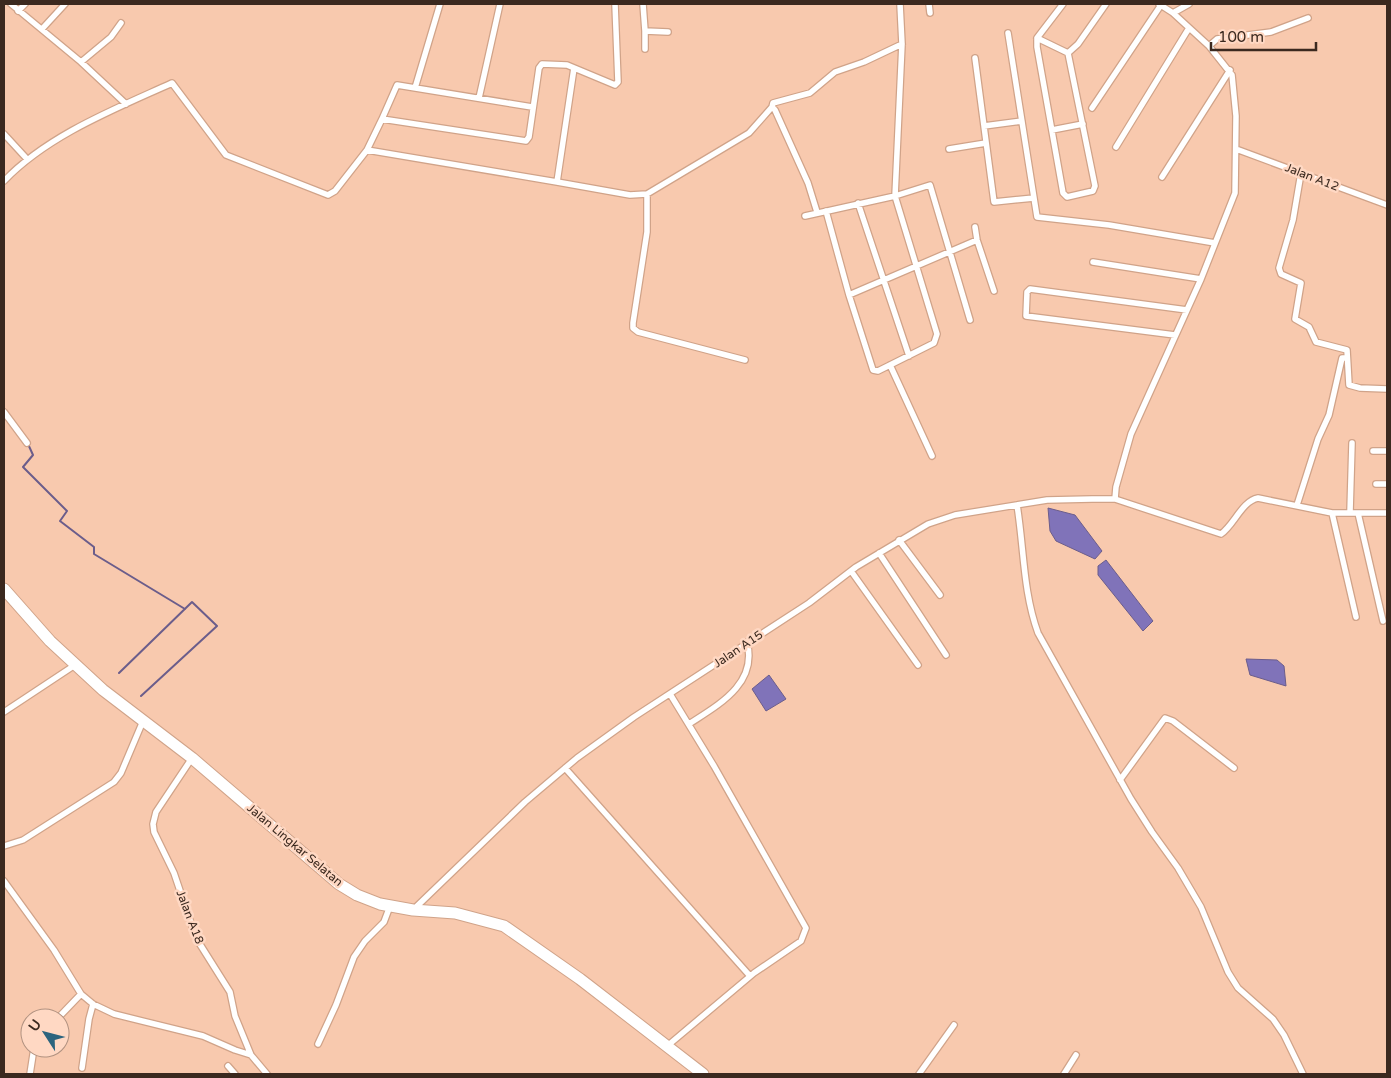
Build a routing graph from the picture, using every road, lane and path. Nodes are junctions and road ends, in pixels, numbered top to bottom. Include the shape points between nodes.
1 (11, 4) edge
2 (25, 4) edge
3 (65, 4) edge
4 (440, 4) edge
5 (500, 4) edge
6 (615, 4) edge
7 (643, 4) edge
8 (900, 4) edge
9 (929, 4) edge
10 (1062, 4) edge
11 (1106, 4) edge
12 (1160, 4) edge
13 (1189, 4) edge
14 (18, 11) junction
15 (1173, 13) junction
16 (930, 14) dead end
17 (1308, 18) dead end
18 (121, 23) dead end
19 (1189, 28) junction
20 (42, 29) junction
21 (645, 31) junction
22 (668, 32) dead end
23 (1008, 33) dead end
24 (1037, 38) junction
25 (902, 44) junction
26 (1209, 46) junction
27 (645, 49) dead end
28 (1068, 52) junction
29 (975, 58) dead end
30 (81, 62) junction
31 (574, 68) junction
32 (1230, 70) junction
33 (415, 88) junction
34 (479, 98) junction
35 (126, 104) junction
36 (532, 107) junction
37 (772, 107) junction
38 (1092, 108) dead end
39 (382, 119) junction
40 (1022, 121) junction
41 (1083, 124) junction
42 (984, 126) junction
43 (1052, 130) junction
44 (4, 134) edge
45 (986, 143) junction
46 (1116, 147) dead end
47 (949, 149) dead end
48 (1236, 149) junction
49 (367, 150) junction
50 (27, 159) junction
51 (1301, 173) junction
52 (1162, 177) dead end
53 (4, 180) edge
54 (557, 182) junction
55 (647, 194) junction
56 (895, 196) junction
57 (1034, 198) junction
58 (858, 203) junction
59 (1387, 205) edge
60 (826, 211) junction
61 (817, 212) junction
62 (805, 216) dead end
63 (975, 227) dead end
64 (977, 240) junction
65 (1215, 243) junction
66 (948, 252) junction
67 (1093, 262) dead end
68 (915, 266) junction
69 (1200, 279) junction
70 (883, 280) junction
71 (994, 291) dead end
72 (848, 295) junction
73 (1187, 310) junction
74 (970, 320) dead end
75 (1175, 335) junction
76 (909, 356) junction
77 (1346, 358) junction
78 (745, 360) dead end
79 (890, 365) junction
80 (1387, 389) edge
81 (4, 412) edge
82 (27, 443) dead end
83 (1352, 443) dead end
84 (1373, 451) dead end
85 (1387, 451) edge
86 (932, 456) dead end
87 (1376, 484) dead end
88 (1387, 484) edge
89 (1115, 500) junction
90 (1017, 505) junction
91 (1297, 505) junction
92 (1350, 512) junction
93 (1332, 513) junction
94 (1358, 513) junction
95 (1387, 513) edge
96 (899, 540) junction
97 (879, 553) junction
98 (851, 571) junction
99 (4, 590) edge
100 (940, 595) dead end
101 (1356, 617) dead end
102 (1383, 620) dead end
103 (747, 642) junction
104 (946, 655) dead end
105 (75, 665) junction
106 (918, 665) dead end
107 (670, 694) junction
108 (4, 712) edge
109 (143, 721) junction
110 (688, 724) junction
111 (192, 758) junction
112 (565, 768) junction
113 (1234, 768) dead end
114 (1120, 780) junction
115 (4, 846) edge
116 (4, 881) edge
117 (390, 906) junction
118 (413, 910) junction
119 (750, 976) junction
120 (81, 994) junction
121 (93, 1004) junction
122 (68, 1008) edge
123 (954, 1025) dead end
124 (318, 1044) dead end
125 (666, 1048) junction
126 (1076, 1054) dead end
127 (251, 1055) junction
128 (32, 1058) edge
129 (228, 1066) dead end
130 (82, 1068) dead end
131 (30, 1074) edge
132 (235, 1074) edge
133 (267, 1074) edge
134 (703, 1074) edge
135 (919, 1074) edge
136 (1064, 1074) edge
137 (1303, 1074) edge

1 - 14 street
2 - 14 street
3 - 20 street
4 - 33 street
5 - 34 street
6 - 31 street via 618,82 615,85
7 - 21 street
8 - 25 street
9 - 16 street
10 - 24 street
11 - 28 street via 1078,44
12 - 15 street
12 - 38 street
13 - 15 street
14 - 20 street
15 - 19 street
17 - 26 street via 1270,32 1217,39
18 - 30 street
19 - 26 street
19 - 46 street
20 - 30 street
21 - 22 street
21 - 27 street
23 - 40 street
24 - 28 street
24 - 43 street
25 - 37 street via 835,72 810,93 774,102
25 - 56 street
26 - 32 street
28 - 41 street
29 - 42 street
30 - 35 street
31 - 36 street via 541,65
31 - 54 street
32 - 48 street
32 - 52 street
33 - 34 street
33 - 39 street via 395,86
34 - 36 street
35 - 49 street via 172,83 226,155 328,195 335,191
35 - 50 street
36 - 39 street via 529,137 522,142
37 - 55 street via 749,133
37 - 61 street via 805,176
39 - 49 street
40 - 42 street
40 - 57 street
41 - 43 street
41 - 43 street via 1094,189 1067,197
42 - 45 street
44 - 50 street
45 - 47 street
45 - 57 street via 994,202
48 - 51 street, Jalan A12
48 - 65 street via 1235,193
49 - 54 street
50 - 53 street
51 - 59 street, Jalan A12
51 - 77 street via 1293,220 1279,268 1281,274 1301,283 1295,319 1309,327 1316,342 1345,349
54 - 55 street via 630,195
55 - 78 street via 647,232 632,323 634,328 638,332
56 - 58 street
56 - 66 street via 931,186
56 - 68 street
57 - 65 street via 1038,217
58 - 60 street
58 - 70 street
60 - 61 street
60 - 72 street
61 - 62 street
63 - 64 street
64 - 66 street
64 - 71 street
65 - 69 street
66 - 68 street
66 - 74 street
67 - 69 street
68 - 70 street
68 - 76 street via 937,338 934,343
69 - 73 street
70 - 72 street
70 - 76 street
72 - 79 street via 873,370
73 - 75 street
73 - 75 street via 1030,289 1027,292 1026,316
75 - 89 street via 1131,434
76 - 79 street
77 - 80 street via 1348,385
77 - 91 street via 1342,358 1338,366 1329,415
79 - 86 street
81 - 82 street
83 - 92 street
84 - 85 street
87 - 88 street
89 - 90 street, Jalan A15 via 1047,500
89 - 91 street, Jalan A15 via 1221,534 1253,499 1266,498
90 - 96 street, Jalan A15 via 955,514
90 - 114 street via 1028,604 1038,633
91 - 93 street
92 - 93 street
92 - 94 street
93 - 101 street
94 - 95 street
94 - 102 street
96 - 97 street, Jalan A15
96 - 100 street
97 - 98 street, Jalan A15
97 - 104 street
98 - 103 street, Jalan A15
98 - 106 street
99 - 105 highway, Jalan Lingkar Selatan
103 - 107 street, Jalan A15
103 - 110 street via 750,651 748,668 741,682 722,702
105 - 108 street
105 - 109 highway, Jalan Lingkar Selatan
107 - 110 street
107 - 112 street, Jalan A15
109 - 111 highway, Jalan Lingkar Selatan
109 - 115 street via 122,773 114,782 23,840
110 - 119 street via 806,928 801,941
111 - 117 highway, Jalan Lingkar Selatan via 339,884 357,895
111 - 127 street, Jalan A18 via 156,812 154,832 174,873 196,938 230,992 235,1016
112 - 118 street, Jalan A15
112 - 119 street
113 - 114 street via 1165,718
114 - 137 street via 1201,907 1228,972 1238,988 1273,1019
116 - 120 street
117 - 118 highway, Jalan Lingkar Selatan
117 - 124 street via 384,922 354,957
118 - 125 highway, Jalan Lingkar Selatan via 455,913 504,926 580,978
119 - 125 street
120 - 121 street
120 - 122 street
121 - 127 street via 114,1014 203,1036
121 - 130 street
123 - 135 street
125 - 134 highway, Jalan Lingkar Selatan
126 - 136 street
127 - 133 street, Jalan A18
128 - 131 street
129 - 132 street

